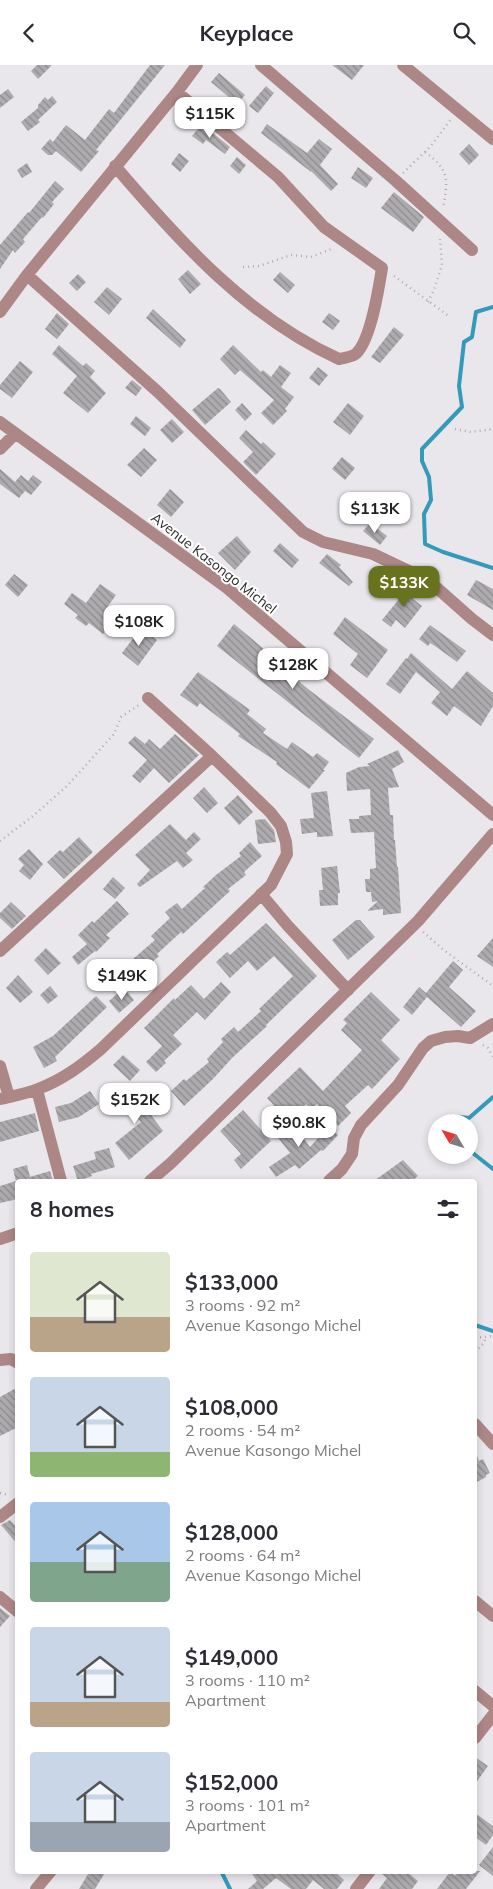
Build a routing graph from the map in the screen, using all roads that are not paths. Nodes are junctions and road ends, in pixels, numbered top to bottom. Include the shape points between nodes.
1 (197, 65) edge
2 (261, 65) edge
3 (403, 65) edge
4 (177, 92) junction
5 (493, 139) edge
6 (115, 166) junction
7 (472, 250) dead end
8 (27, 275) junction
9 (0, 312) edge
10 (0, 422) edge
11 (15, 434) junction
12 (0, 449) edge
13 (493, 635) edge
14 (148, 698) road end
15 (212, 756) junction
16 (493, 815) edge
17 (493, 834) edge
18 (261, 894) junction
19 (0, 951) edge
20 (348, 990) junction
21 (493, 1024) edge
22 (0, 1066) edge
23 (37, 1090) junction
24 (4, 1098) edge
25 (60, 1179) edge
26 (152, 1179) edge
27 (331, 1179) edge
28 (15, 1234) edge
29 (0, 1239) edge
30 (0, 1361) edge
31 (15, 1361) edge
32 (477, 1426) edge
33 (493, 1445) edge
34 (15, 1505) edge
35 (0, 1517) edge
36 (0, 1597) edge
37 (477, 1603) edge
38 (15, 1610) edge
39 (493, 1616) edge
40 (477, 1693) edge
41 (493, 1706) edge
42 (493, 1715) edge
43 (477, 1735) edge
44 (48, 1874) edge
45 (366, 1874) edge
46 (36, 1889) edge
47 (356, 1889) edge

1 - 4 street
2 - 7 street
3 - 5 street
4 - 6 street
4 - 6 street via 278,177 324,227 382,268 365,340 356,354 339,359 323,352 257,309 221,280 158,217
6 - 8 street
8 - 9 street
8 - 13 street via 158,392 303,532 323,542 373,554 415,574 437,588
10 - 11 street, Avenue Kasongo Michel
11 - 12 street
11 - 16 street, Avenue Kasongo Michel via 227,588
14 - 15 street
15 - 18 street via 281,826 287,854 271,885
15 - 19 street
17 - 20 street via 418,921
18 - 20 street
18 - 23 street via 101,1049 79,1068
20 - 26 street
21 - 27 street via 470,1038 458,1036 430,1041 398,1085 361,1125 354,1138 352,1153
22 - 24 street
23 - 24 street
23 - 25 street
28 - 29 street
30 - 31 street
32 - 33 street
34 - 35 street
36 - 38 street
37 - 39 street
40 - 41 street
42 - 43 street
44 - 46 street
45 - 47 street

